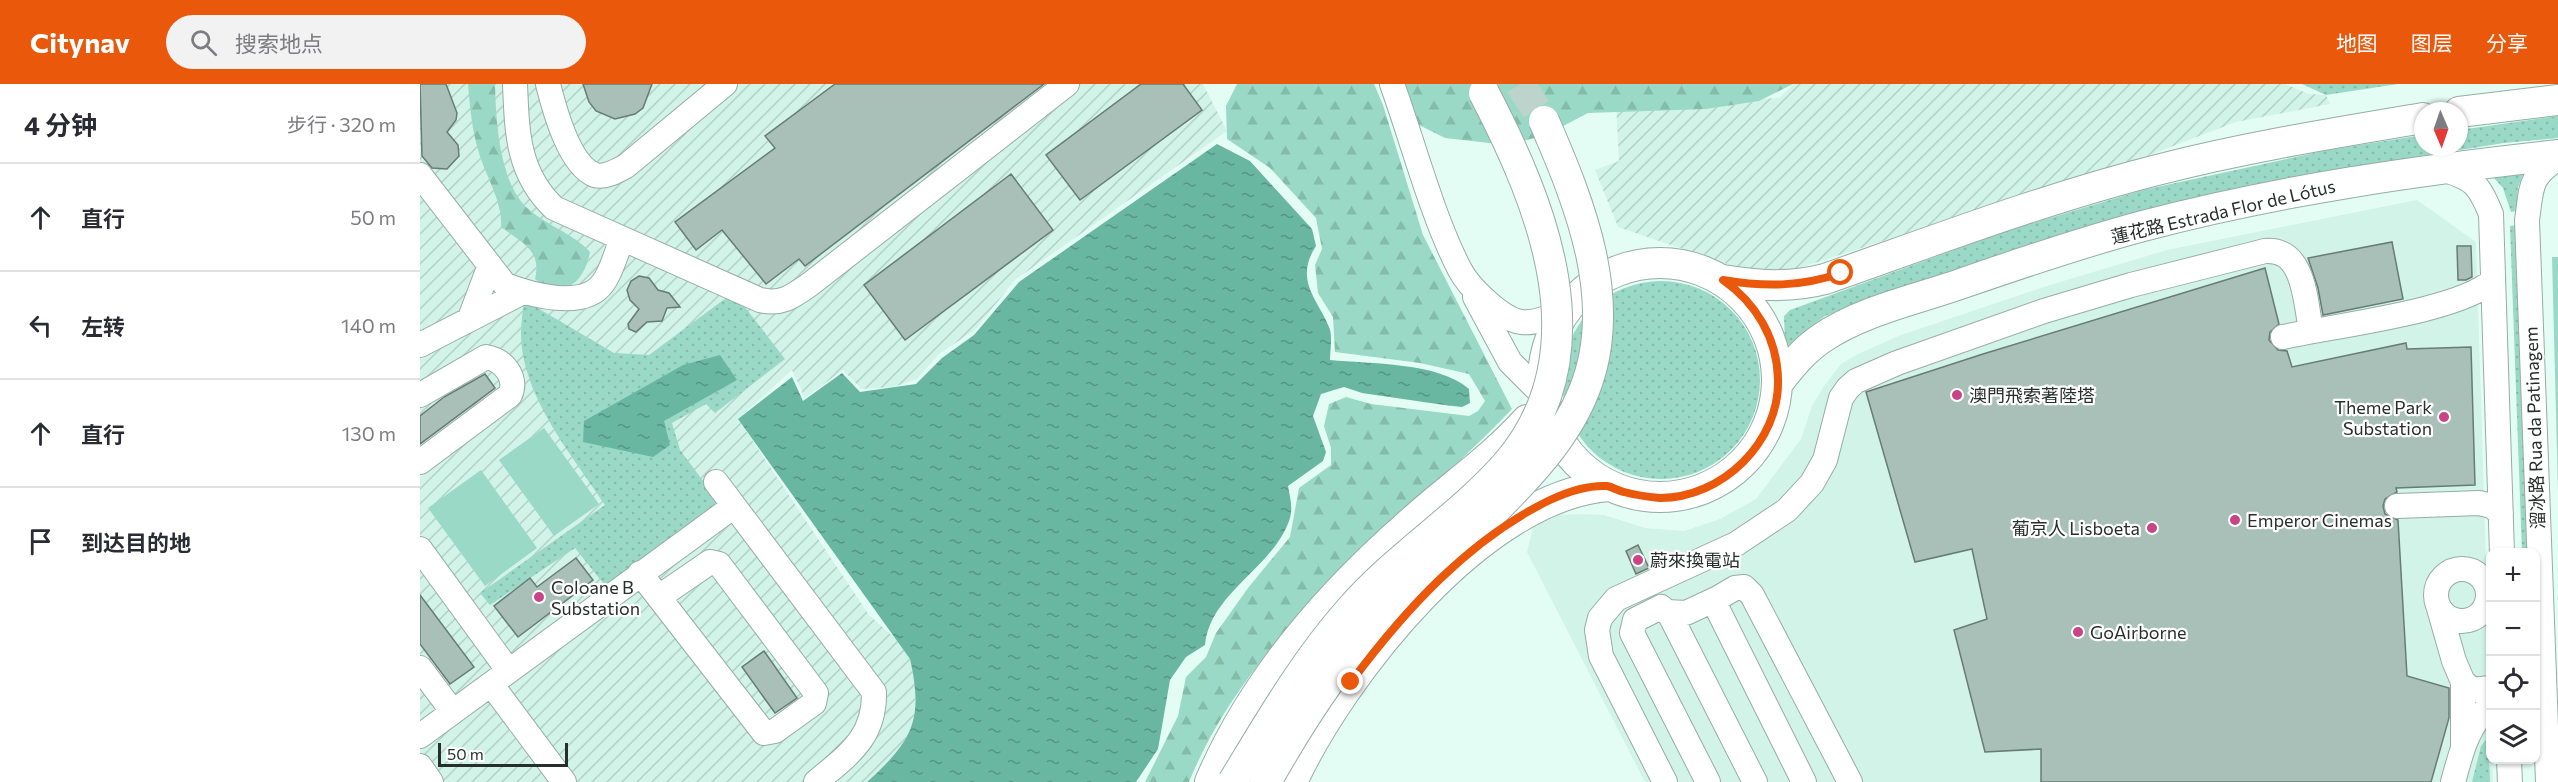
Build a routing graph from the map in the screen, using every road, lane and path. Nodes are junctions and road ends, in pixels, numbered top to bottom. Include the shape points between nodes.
1 (515, 84) edge
2 (548, 84) edge
3 (725, 84) edge
4 (1067, 84) edge
5 (1392, 84) edge
6 (1484, 93) dead end
7 (2558, 100) edge
8 (2468, 111) edge
9 (2414, 120) edge
10 (1544, 121) tunnel mouth
11 (2558, 157) edge
12 (2438, 168) junction
13 (420, 175) edge
14 (622, 239) junction
15 (490, 266) junction
16 (1461, 272) junction
17 (2493, 279) junction
18 (1723, 280) junction
19 (523, 292) junction
20 (2442, 305) junction
21 (1564, 309) junction
22 (470, 318) junction
23 (2494, 320) junction
24 (2311, 330) junction
25 (2283, 337) dead end
26 (420, 345) edge
27 (1778, 383) junction
28 (422, 389) edge
29 (1543, 395) junction
30 (420, 462) edge
31 (716, 482) dead end
32 (1609, 486) junction
33 (2500, 488) junction
34 (2479, 503) junction
35 (734, 506) junction
36 (2397, 506) dead end
37 (2501, 514) junction
38 (2502, 548) edge
39 (420, 549) edge
40 (640, 573) junction
41 (659, 597) junction
42 (1718, 598) junction
43 (2438, 605) junction
44 (1667, 612) junction
45 (2473, 619) junction
46 (420, 668) edge
47 (500, 677) junction
48 (2463, 682) junction
49 (2486, 688) edge
50 (2486, 709) edge
51 (453, 712) junction
52 (2486, 720) edge
53 (420, 736) edge
54 (2463, 747) junction
55 (2509, 764) edge
56 (420, 766) edge
57 (431, 782) edge
58 (564, 782) edge
59 (816, 782) edge
60 (1210, 782) edge
61 (1233, 782) edge
62 (1266, 782) edge
63 (1292, 782) edge
64 (1665, 782) edge
65 (1708, 782) edge
66 (1755, 782) edge
67 (1804, 782) edge
68 (1850, 782) edge
69 (2453, 782) edge
70 (2463, 782) edge
71 (2510, 782) edge
72 (2548, 782) edge

1 - 14 street via 519,151 534,185 554,208
2 - 3 street via 570,147 596,175 610,174 626,166
4 - 14 street via 809,285 781,302 760,300
5 - 16 street
6 - 61 main road, bridge via 1532,197 1550,265 1557,303 1557,341 1548,396 1506,464 1351,609 1284,698
7 - 8 main road
9 - 18 main road via 2267,145 2159,169 1978,224 1801,285
10 - 62 main road, bridge via 1566,172 1592,253 1597,335 1584,392 1564,429 1514,491 1408,587 1329,677
11 - 12 main road, 蓮花路 Estrada Flor de Lótus
11 - 72 street, 溜冰路 Rua da Patinagem via 2538,171 2530,189 2527,220
12 - 17 street, 溜冰路 Rua da Patinagem via 2468,177 2483,195 2490,214
12 - 27 main road, 蓮花路 Estrada Flor de Lótus via 2278,195 2143,226 2022,263 1858,319 1823,337 1799,357
13 - 15 street
14 - 19 street via 604,282 595,291 560,297
15 - 19 street via 505,285
15 - 22 street
16 - 21 street via 1508,318 1531,322
16 - 29 street via 1510,362
17 - 20 street via 2476,293
17 - 23 street, 溜冰路 Rua da Patinagem
18 - 21 main road via 1686,265 1650,263 1621,269 1584,290
18 - 27 main road via 1738,291 1765,326 1774,350
19 - 22 street
20 - 23 street via 2467,306
20 - 24 street
21 - 29 main road via 1548,346
22 - 26 street
23 - 33 street, 溜冰路 Rua da Patinagem
24 - 25 street
24 - 64 street via 2294,262 2283,252 2265,251 2044,311 1856,381 1841,398 1825,460 1812,483 1787,510 1736,544 1616,599 1600,618 1597,630 1601,656
27 - 32 main road via 1772,419 1755,450 1728,476 1696,492 1660,498
28 - 30 street via 486,357 505,367 513,383 510,395
29 - 32 main road via 1549,420 1563,448 1575,462
29 - 60 main road via 1508,441 1348,580 1296,639 1251,704
31 - 35 street
32 - 63 main road via 1578,490 1527,513 1476,548 1430,590 1387,634 1351,682 1307,748
33 - 34 street via 2494,497
33 - 37 street, 溜冰路 Rua da Patinagem
34 - 36 street
34 - 37 street via 2492,506
35 - 40 street
35 - 59 street via 874,692 874,711 864,737
37 - 38 street, 溜冰路 Rua da Patinagem
39 - 47 street
40 - 41 street
40 - 47 street
41 - 41 street via 764,733 776,731 814,703 816,693 719,564 710,562
42 - 44 street via 1686,613
42 - 67 street via 1719,613
42 - 68 street via 1740,587 1750,591
43 - 45 street via 2449,617
43 - 45 street via 2438,589 2447,575 2471,571 2484,581 2488,598 2481,614
43 - 48 street
44 - 65 street via 1661,607 1635,620 1632,633
44 - 66 street
45 - 48 street via 2462,640
46 - 51 street
47 - 51 street
47 - 58 street
48 - 49 street via 2473,690
48 - 54 street
50 - 54 street via 2474,722
51 - 53 street
52 - 70 street via 2476,733
54 - 69 street
55 - 71 street
56 - 57 street

